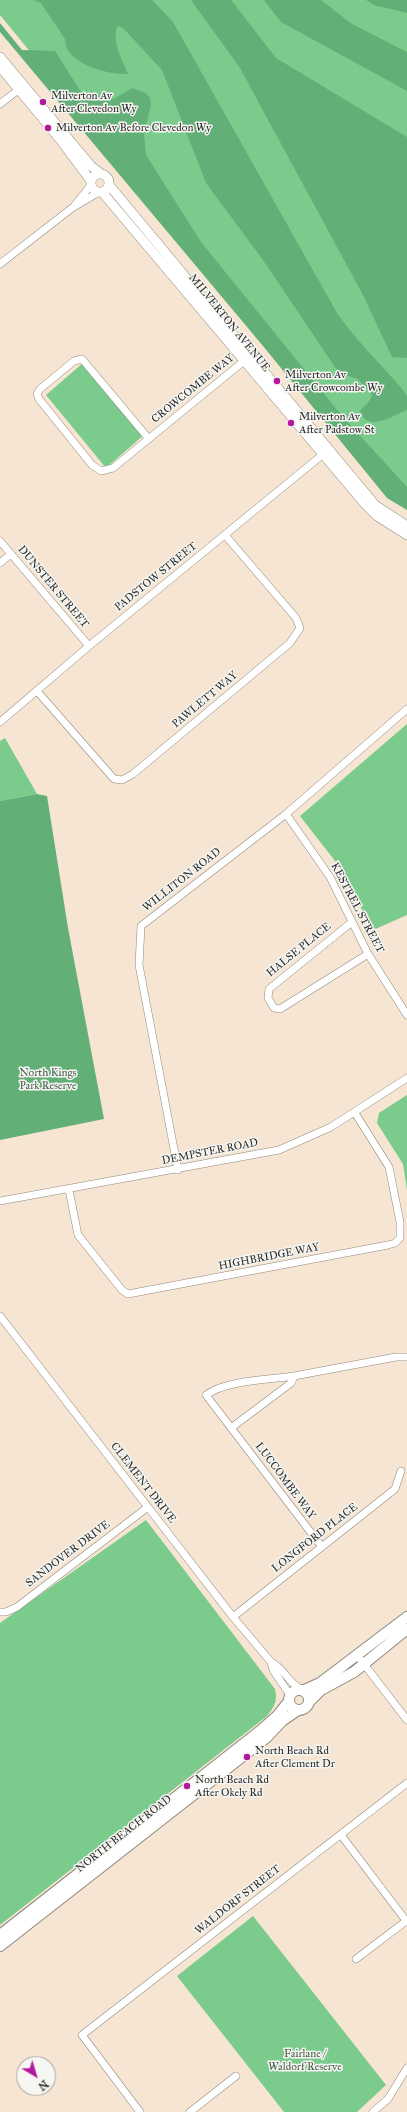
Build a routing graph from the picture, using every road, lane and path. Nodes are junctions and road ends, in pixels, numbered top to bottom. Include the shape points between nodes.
1 (0, 57) edge
2 (0, 67) edge
3 (21, 87) junction
4 (0, 104) edge
5 (100, 174) junction
6 (91, 183) junction
7 (109, 185) junction
8 (100, 192) junction
9 (72, 208) junction
10 (0, 264) edge
11 (247, 358) junction
12 (149, 439) junction
13 (325, 452) junction
14 (407, 526) edge
15 (225, 535) junction
16 (407, 535) edge
17 (0, 541) edge
18 (11, 554) junction
19 (0, 563) edge
20 (89, 646) junction
21 (37, 691) junction
22 (407, 709) edge
23 (0, 722) edge
24 (286, 814) junction
25 (352, 922) junction
26 (368, 954) junction
27 (407, 1015) edge
28 (407, 1078) edge
29 (355, 1113) junction
30 (178, 1170) junction
31 (69, 1190) junction
32 (0, 1201) edge
33 (0, 1316) edge
34 (407, 1357) edge
35 (294, 1376) junction
36 (231, 1428) junction
37 (401, 1470) dead end
38 (148, 1507) junction
39 (322, 1547) junction
40 (0, 1612) edge
41 (233, 1616) junction
42 (407, 1616) edge
43 (407, 1629) edge
44 (357, 1655) junction
45 (271, 1662) junction
46 (364, 1664) junction
47 (302, 1690) junction
48 (290, 1698) junction
49 (309, 1702) junction
50 (298, 1710) junction
51 (407, 1720) edge
52 (407, 1783) edge
53 (341, 1835) junction
54 (406, 1922) edge
55 (0, 1935) edge
56 (0, 1946) edge
57 (356, 1959) dead end
58 (407, 2068) edge
59 (236, 2076) dead end
60 (140, 2112) edge
61 (190, 2112) edge
62 (373, 2112) edge

1 - 3 street
2 - 3 street
3 - 4 street
3 - 5 street
3 - 6 street via 76,159
5 - 6 street via 96,175
5 - 7 street via 106,176
6 - 8 street
6 - 9 street
7 - 8 street
7 - 11 street, MILVERTON AVENUE
8 - 9 street
8 - 11 street, MILVERTON AVENUE
9 - 10 street
11 - 12 street, CROWCOMBE WAY
11 - 13 street, MILVERTON AVENUE
12 - 12 street, CROWCOMBE WAY via 113,468 101,471 92,465 39,399 40,389 74,361 82,359
13 - 14 street, MILVERTON AVENUE via 375,504
13 - 15 street, PADSTOW STREET
13 - 16 street, MILVERTON AVENUE via 370,510
15 - 20 street, PADSTOW STREET
15 - 21 street, PAWLETT WAY via 296,618 300,628 290,643 205,715 133,774 122,780 114,779
17 - 18 street, DUNSTER STREET
18 - 19 street
18 - 20 street, DUNSTER STREET
20 - 21 street, PADSTOW STREET
21 - 23 street, PADSTOW STREET
22 - 24 street, WILLITON ROAD
24 - 25 street, KESTREL STREET via 330,877
24 - 30 street, WILLITON ROAD via 141,926 140,965
25 - 26 street, KESTREL STREET
25 - 26 street, HALSE PLACE via 269,989 268,998 274,1008 280,1009
26 - 27 street, KESTREL STREET
28 - 29 street, DEMPSTER ROAD
29 - 30 street, DEMPSTER ROAD via 303,1141 280,1150
29 - 31 street, HIGHBRIDGE WAY via 389,1168 400,1238 388,1245 128,1294 78,1235
30 - 31 street, DEMPSTER ROAD
31 - 32 street, DEMPSTER ROAD
33 - 38 street, CLEMENT DRIVE
34 - 35 street, LUCCOMBE WAY
35 - 36 street via 291,1383
35 - 36 street, LUCCOMBE WAY via 212,1390 206,1395
36 - 39 street, LUCCOMBE WAY
37 - 39 street, LONGFORD PLACE via 395,1489
38 - 40 street, SANDOVER DRIVE via 17,1607
38 - 41 street, CLEMENT DRIVE
39 - 41 street, LONGFORD PLACE
41 - 45 street, CLEMENT DRIVE
42 - 44 main road
43 - 46 main road
44 - 46 street
44 - 47 main road via 320,1683
45 - 47 street, CLEMENT DRIVE via 278,1665 292,1683
45 - 48 street, CLEMENT DRIVE
46 - 49 main road via 339,1682 321,1690
46 - 51 street
47 - 48 main road via 294,1691
47 - 49 main road via 308,1695
48 - 50 main road via 292,1707
48 - 55 main road, NORTH BEACH ROAD via 277,1716 260,1731
49 - 50 main road via 304,1709
50 - 56 main road, NORTH BEACH ROAD via 252,1749
52 - 53 street, WALDORF STREET
53 - 54 street
53 - 60 street, WALDORF STREET via 82,2035
54 - 57 street
58 - 62 street via 388,2099
59 - 61 street

